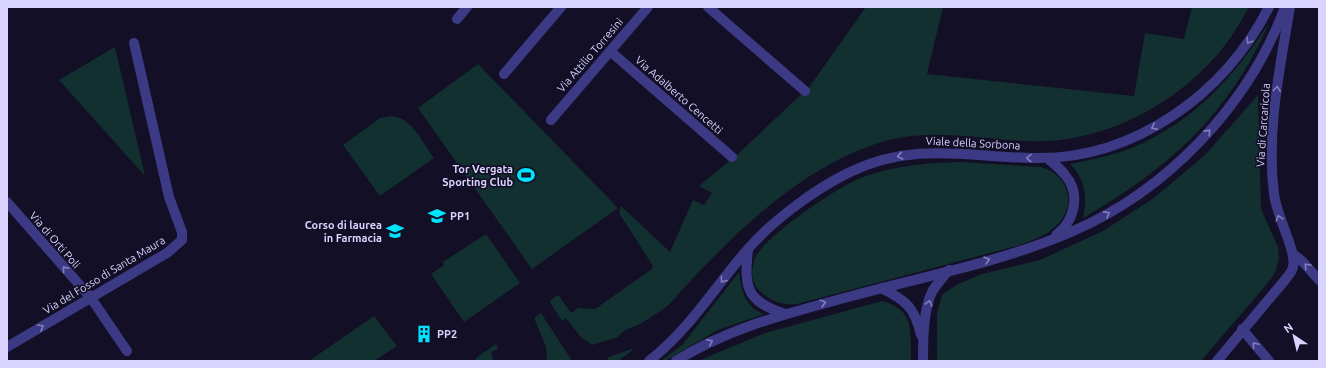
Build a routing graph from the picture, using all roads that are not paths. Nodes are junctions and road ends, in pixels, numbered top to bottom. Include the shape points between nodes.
1 (467, 7) edge
2 (561, 7) edge
3 (648, 7) edge
4 (708, 7) edge
5 (1269, 7) edge
6 (1285, 7) edge
7 (1290, 7) edge
8 (457, 19) dead end
9 (134, 43) dead end
10 (610, 51) junction
11 (504, 74) dead end
12 (805, 91) dead end
13 (551, 120) dead end
14 (732, 156) dead end
15 (1047, 158) junction
16 (7, 202) edge
17 (1044, 243) junction
18 (748, 250) junction
19 (1293, 254) junction
20 (949, 270) junction
21 (1319, 280) edge
22 (881, 288) junction
23 (90, 298) junction
24 (785, 314) junction
25 (1242, 330) junction
26 (923, 341) junction
27 (7, 347) edge
28 (127, 351) dead end
29 (649, 361) edge
30 (676, 361) edge
31 (924, 361) edge
32 (1216, 361) edge
33 (1269, 361) edge

1 - 8 street
2 - 11 street
3 - 10 street, Via Attilio Torresini
4 - 12 street
5 -> 15 street, Viale della Sorbona via 1234,62 1202,95 1176,114 1142,133 1113,145 1084,153
17 -> 6 street via 1115,209 1142,191 1189,152 1220,118 1244,84 1271,39
19 -> 7 street, Via di Carcaricola via 1276,206 1272,169 1277,89
9 - 23 street, Via del Fosso di Santa Maura via 169,197 183,237 166,253
10 - 13 street, Via Attilio Torresini
10 - 14 street, Via Adalberto Cencetti
15 - 17 street via 1070,181 1074,200 1069,222
15 -> 18 street, Viale della Sorbona via 939,152 881,160 827,184 788,213
23 -> 16 street, Via di Orti Poli
20 -> 17 street
18 - 24 street via 746,274 751,293 762,305
18 -> 29 street, Viale della Sorbona via 693,320
21 -> 19 street, Via di Carcaricola
19 - 25 street via 1293,266 1289,275
20 - 22 street
26 -> 20 street via 930,296
24 -> 22 street
22 - 26 street via 904,301 912,309
27 -> 23 street, Via del Fosso di Santa Maura
23 - 28 street, Via di Orti Poli
30 -> 24 street via 726,334
25 - 32 street
33 -> 25 street
26 - 31 street

